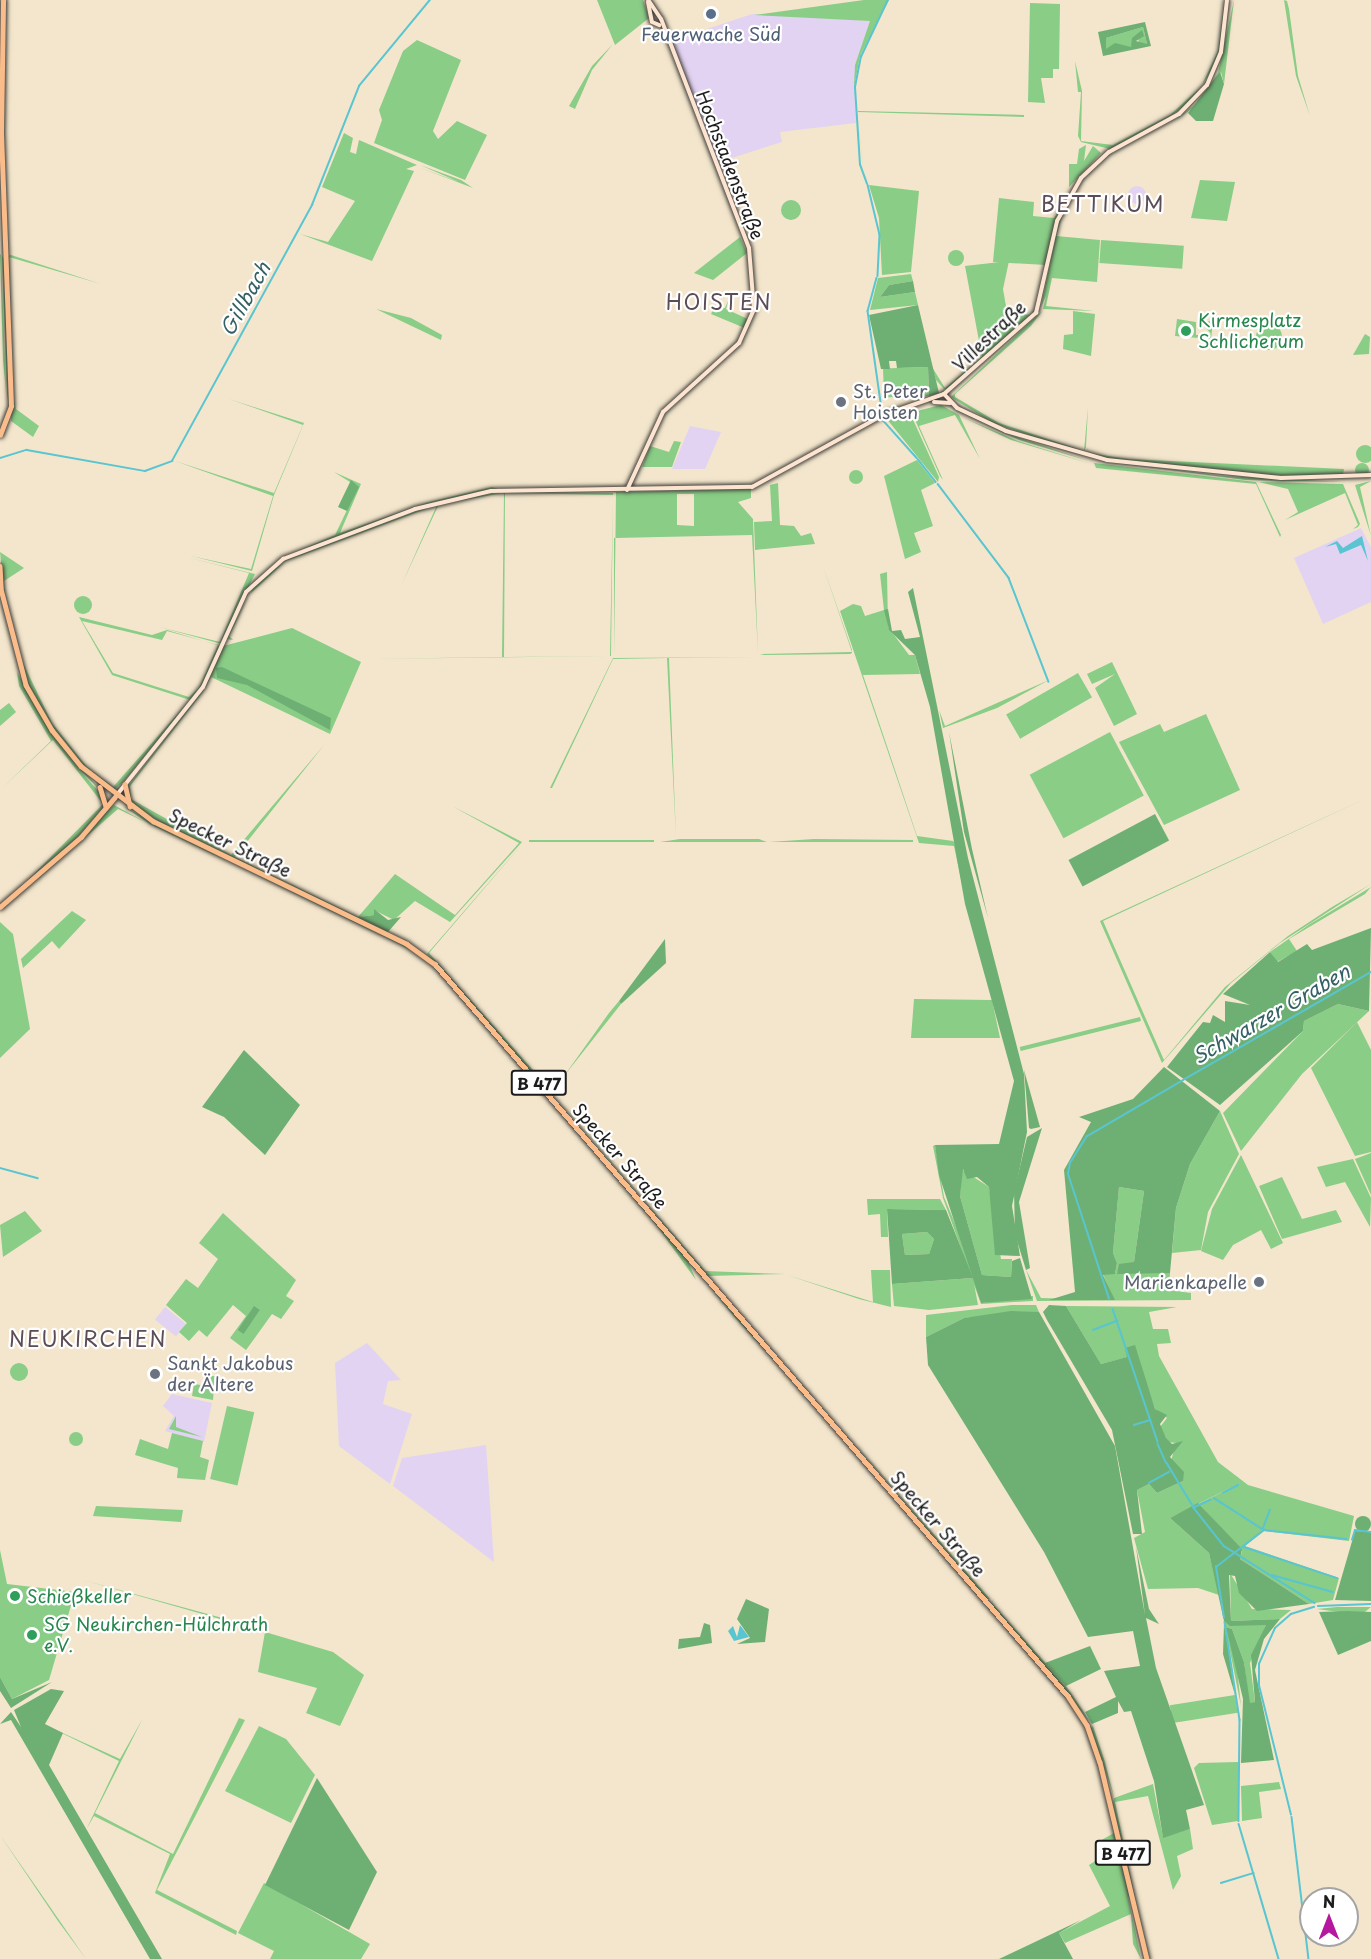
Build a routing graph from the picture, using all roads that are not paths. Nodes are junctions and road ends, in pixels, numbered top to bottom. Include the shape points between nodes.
1 (3, 0) edge
2 (648, 0) edge
3 (1227, 0) edge
4 (655, 17) junction
5 (659, 25) junction
6 (944, 394) junction
7 (930, 402) junction
8 (952, 404) junction
9 (1, 433) edge
10 (1371, 475) edge
11 (627, 490) junction
12 (0, 566) edge
13 (0, 585) edge
14 (2, 594) junction
15 (94, 779) junction
16 (125, 784) junction
17 (116, 797) junction
18 (131, 808) junction
19 (105, 810) junction
20 (0, 907) edge
21 (1146, 1959) edge

1 - 9 main road via 1,132 10,393
2 - 4 main road, Hochstadenstraße
3 - 6 main road, Villestraße via 1221,52 1204,90 1179,114 1109,152 1081,178 1057,221 1038,310
4 - 5 main road, Hochstadenstraße
4 - 5 main road, Hochstadenstraße
5 - 11 main road, Hochstadenstraße via 749,248 754,310 740,343 663,412
6 - 7 main road, Villestraße
6 - 8 main road
7 - 8 main road
7 - 11 main road, Villestraße via 881,416 752,488
8 - 10 main road via 1032,440 1115,462 1281,478
11 - 16 main road, Villestraße via 505,490 456,498 283,559 246,592 206,683
12 - 14 main road, Specker Straße / B 477
13 - 14 main road, Specker Straße / B 477
14 - 15 main road, Specker Straße / B 477 via 13,647 31,695 57,737
15 - 17 main road, Specker Straße / B 477
15 - 19 main road via 106,796
16 - 17 main road
16 - 18 main road
17 - 18 main road, Specker Straße / B 477
17 - 19 main road
18 - 21 main road, Specker Straße / B 477 via 431,960 1075,1704 1100,1762
19 - 20 main road

